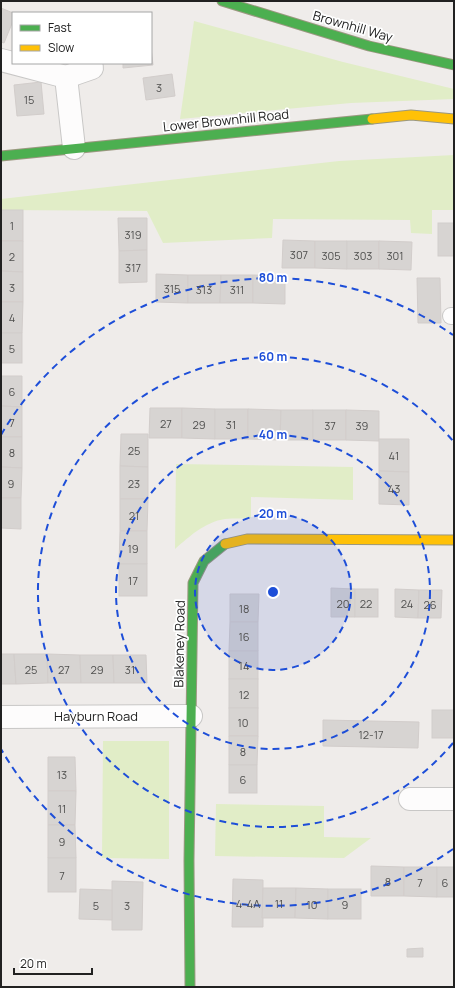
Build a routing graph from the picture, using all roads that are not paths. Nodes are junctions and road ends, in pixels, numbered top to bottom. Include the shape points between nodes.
1 (222, 1) edge
2 (1, 60) edge
3 (12, 63) edge
4 (16, 64) edge
5 (91, 64) edge
6 (454, 65) edge
7 (66, 77) junction
8 (454, 119) edge
9 (74, 148) junction
10 (1, 156) edge
11 (454, 540) edge
12 (191, 716) junction
13 (1, 717) edge
14 (410, 799) dead end
15 (454, 799) edge
16 (190, 987) edge

1 - 6 street, Brownhill Way via 369,46
2 - 3 street
4 - 7 street
5 - 7 street via 92,68
7 - 9 street
8 - 9 street, Lower Brownhill Road via 411,115
9 - 10 street, Lower Brownhill Road
11 - 12 street, Blakeney Road via 247,539 223,544 204,561 193,583
12 - 13 street, Hayburn Road
12 - 16 street, Blakeney Road
14 - 15 street

